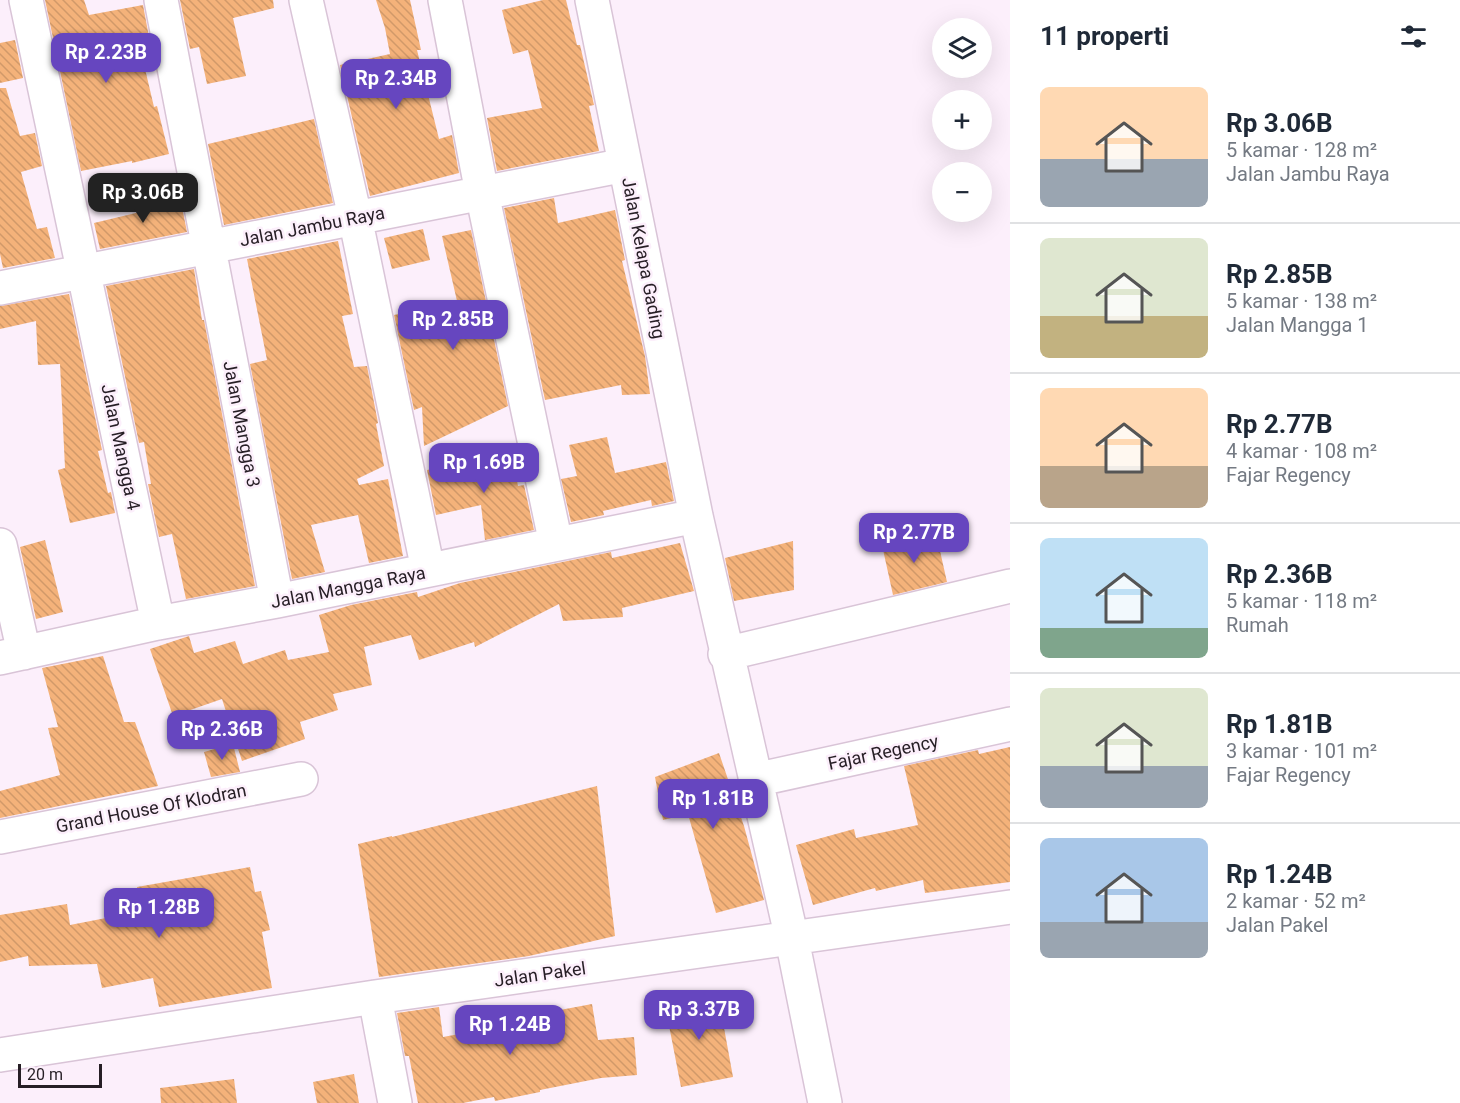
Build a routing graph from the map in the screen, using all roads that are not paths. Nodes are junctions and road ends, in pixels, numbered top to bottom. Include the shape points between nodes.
1 (26, 0) edge
2 (161, 0) edge
3 (306, 0) edge
4 (445, 0) edge
5 (592, 0) edge
6 (625, 165) junction
7 (482, 193) junction
8 (355, 218) junction
9 (207, 247) junction
10 (84, 271) junction
11 (0, 288) edge
12 (696, 516) junction
13 (556, 544) junction
14 (0, 545) edge
15 (428, 570) junction
16 (1010, 586) edge
17 (277, 602) junction
18 (158, 623) junction
19 (725, 654) junction
20 (12, 656) edge
21 (1010, 724) edge
22 (301, 779) dead end
23 (755, 780) junction
24 (0, 837) edge
25 (1010, 907) edge
26 (792, 939) junction
27 (375, 997) junction
28 (0, 1055) edge
29 (395, 1103) edge
30 (825, 1103) edge

1 - 10 street, Jalan Mangga 4
2 - 9 street, Jalan Mangga 3
3 - 8 street
4 - 7 street
5 - 6 street, Jalan Kelapa Gading
6 - 7 street, Jalan Jambu Raya
6 - 12 street, Jalan Kelapa Gading
7 - 8 street, Jalan Jambu Raya
7 - 13 street
8 - 9 street, Jalan Jambu Raya
8 - 15 street
9 - 10 street, Jalan Jambu Raya
9 - 17 street, Jalan Mangga 3
10 - 11 street, Jalan Jambu Raya
10 - 18 street, Jalan Mangga 4
12 - 13 street, Jalan Mangga Raya
12 - 19 street, Jalan Kelapa Gading
13 - 15 street, Jalan Mangga Raya
14 - 20 street
15 - 17 street, Jalan Mangga Raya
16 - 19 street
17 - 18 street, Jalan Mangga Raya
18 - 20 street, Jalan Mangga Raya
19 - 23 street, Jalan Kelapa Gading
21 - 23 street, Fajar Regency
22 - 24 street, Grand House Of Klodran
23 - 26 street, Jalan Kelapa Gading
25 - 26 street, Jalan Pakel
26 - 27 street, Jalan Pakel
26 - 30 street, Jalan Kelapa Gading
27 - 28 street, Jalan Pakel
27 - 29 street

